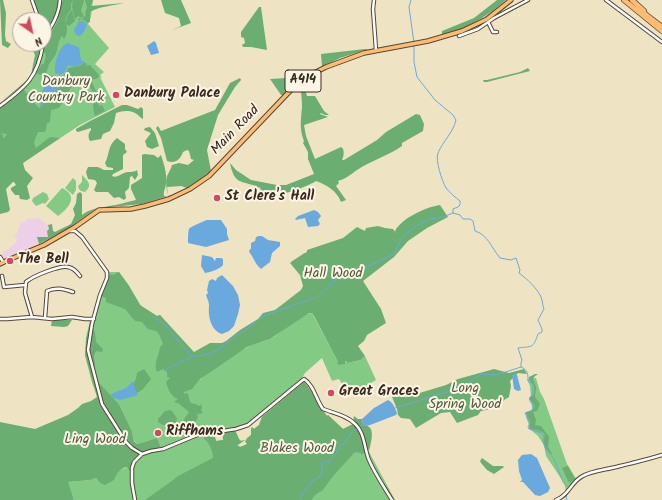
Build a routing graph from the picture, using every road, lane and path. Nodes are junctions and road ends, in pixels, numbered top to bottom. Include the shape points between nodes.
1 (32, 0) edge
2 (60, 0) edge
3 (374, 0) edge
4 (511, 0) edge
5 (528, 0) edge
6 (606, 0) edge
7 (621, 0) edge
8 (624, 0) edge
9 (628, 0) edge
10 (632, 0) edge
11 (502, 7) junction
12 (36, 12) edge
13 (506, 12) junction
14 (640, 13) junction
15 (655, 21) junction
16 (488, 22) junction
17 (52, 27) edge
18 (662, 27) edge
19 (662, 31) edge
20 (497, 32) dead end
21 (459, 36) dead end
22 (662, 42) edge
23 (376, 50) junction
24 (41, 52) edge
25 (0, 106) edge
26 (75, 229) junction
27 (0, 257) edge
28 (2, 263) edge
29 (2, 276) dead end
30 (80, 276) dead end
31 (25, 284) junction
32 (73, 292) dead end
33 (32, 317) junction
34 (45, 318) junction
35 (0, 319) edge
36 (92, 319) junction
37 (142, 454) junction
38 (662, 455) edge
39 (135, 500) edge
40 (392, 500) edge
41 (556, 500) edge

1 - 12 street
2 - 17 street
3 - 23 street
4 - 11 main road, A414
5 - 13 street
6 - 22 street
7 - 14 highway
8 - 14 highway
9 - 15 highway
10 - 15 highway
11 - 13 street
11 - 23 main road, Main Road / A414 via 480,23 444,38
13 - 16 street
14 - 19 highway
15 - 18 highway
16 - 20 street via 493,32
16 - 21 street
23 - 26 main road, Main Road / A414 via 326,67 301,82 209,176 190,189 145,206 99,210
24 - 25 street via 31,79
26 - 28 main road, A414
26 - 36 street via 107,272
27 - 28 street
29 - 31 street via 4,287
30 - 31 street via 74,268 67,266 31,279
31 - 33 street
32 - 34 street via 62,288 45,290
33 - 34 street
33 - 35 street
34 - 36 street
36 - 37 street via 88,350 102,404 126,442
37 - 39 street via 132,468
37 - 40 street via 163,449 197,435 248,425 306,379 323,409 339,414 356,424 364,439 370,460
38 - 41 street via 582,476 574,482 566,495

